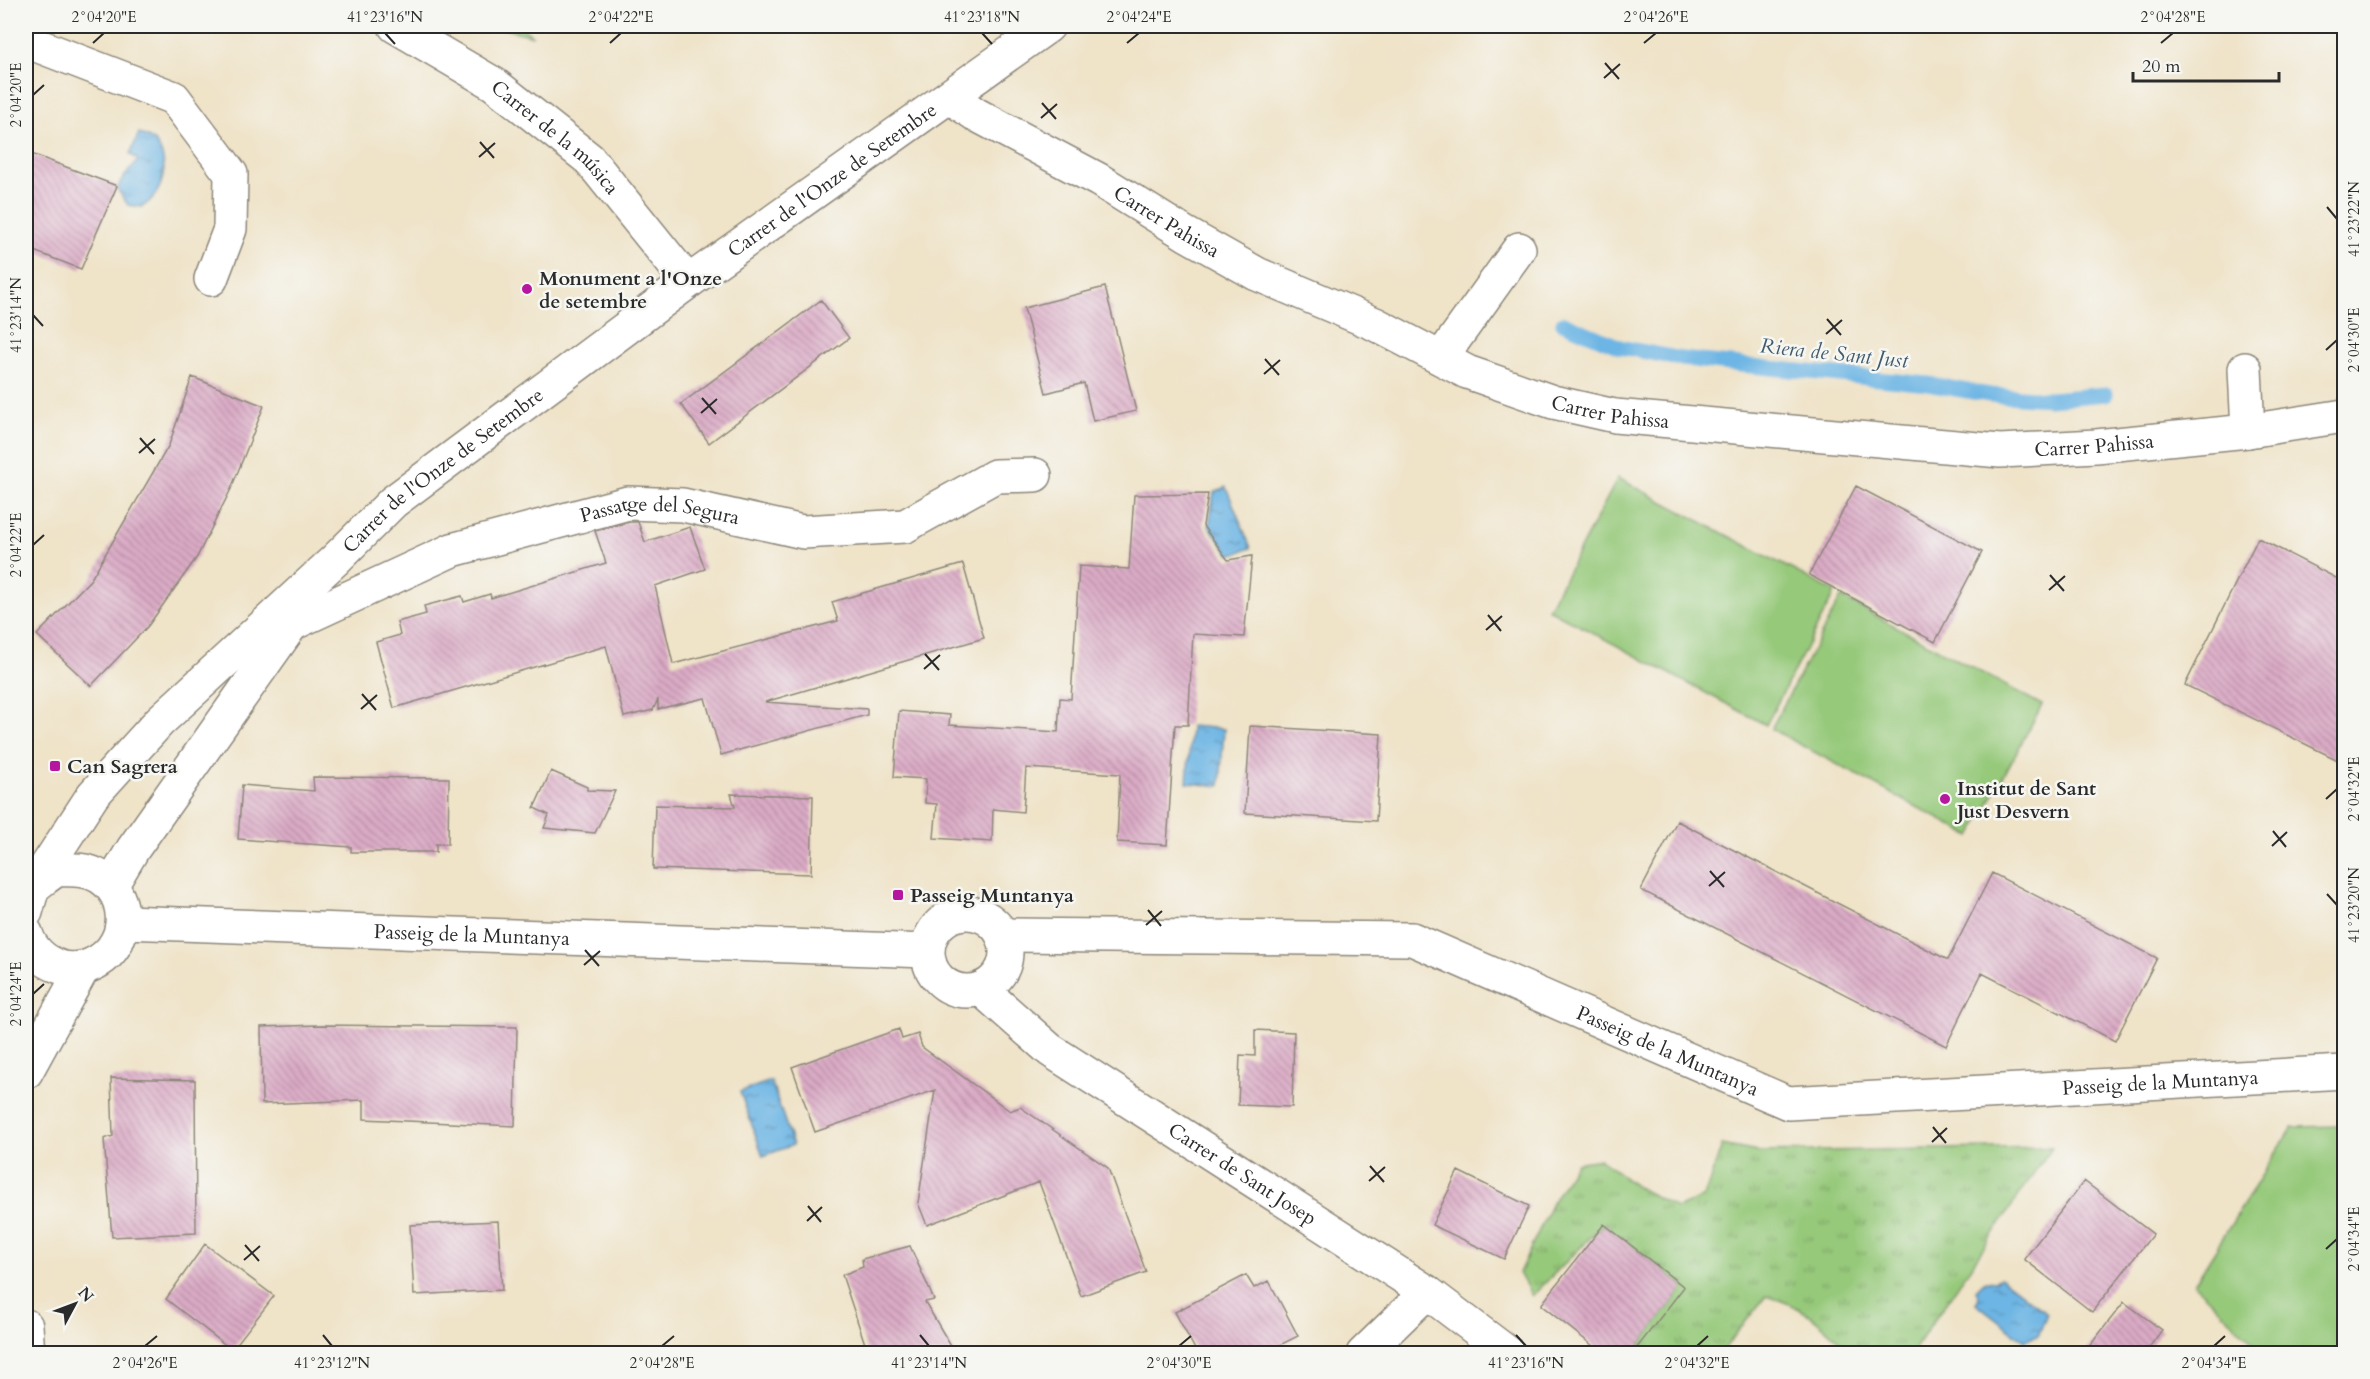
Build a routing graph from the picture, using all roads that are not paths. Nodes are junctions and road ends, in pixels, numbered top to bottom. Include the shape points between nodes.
1 (395, 26) edge
2 (1048, 26) edge
3 (26, 41) edge
4 (950, 97) junction
5 (1519, 249) dead end
6 (211, 279) dead end
7 (688, 282) junction
8 (1441, 358) junction
9 (2245, 369) dead end
10 (2344, 416) edge
11 (2248, 431) junction
12 (1035, 475) dead end
13 (335, 560) junction
14 (292, 624) junction
15 (111, 886) junction
16 (29, 899) edge
17 (124, 922) junction
18 (26, 933) edge
19 (1003, 935) junction
20 (927, 951) junction
21 (83, 968) junction
22 (981, 989) junction
23 (26, 1072) edge
24 (2344, 1072) edge
25 (1427, 1292) junction
26 (26, 1326) edge
27 (28, 1353) edge
28 (1363, 1353) edge
29 (1509, 1353) edge

1 - 7 street, Carrer de la música via 494,84 589,159
2 - 4 street, Carrer de l'Onze de Setembre
3 - 6 street via 174,98 231,174 230,229
4 - 7 street, Carrer de l'Onze de Setembre
4 - 8 street, Carrer Pahissa via 1100,180 1257,274 1375,324
5 - 8 street
7 - 13 street, Carrer de l'Onze de Setembre via 393,502
8 - 11 street, Carrer Pahissa via 1467,372 1553,402 1615,416 1899,444 2000,451
9 - 11 street
10 - 11 street, Carrer Pahissa
12 - 14 street, Passatge del Segura via 995,476 905,526 803,532 683,505 628,503 452,550
13 - 14 street, Carrer de l'Onze de Setembre
13 - 16 street, Carrer de l'Onze de Setembre via 160,721 93,795
14 - 15 street, Carrer de l'Onze de Setembre
15 - 16 street via 87,870 57,870
15 - 17 street via 121,903
17 - 20 street, Passeig de la Muntanya
17 - 21 street via 117,943 103,959
18 - 21 street via 28,943 42,959 62,968
19 - 20 street via 989,919 969,912 949,916 933,930
19 - 22 street via 1003,967 994,981
19 - 24 street, Passeig de la Muntanya via 1412,939 1788,1103
20 - 22 street via 934,975 955,990
21 - 23 street
22 - 25 street, Carrer de Sant Josep via 1050,1050
25 - 28 street
25 - 29 street, Carrer de Sant Josep
26 - 27 street

